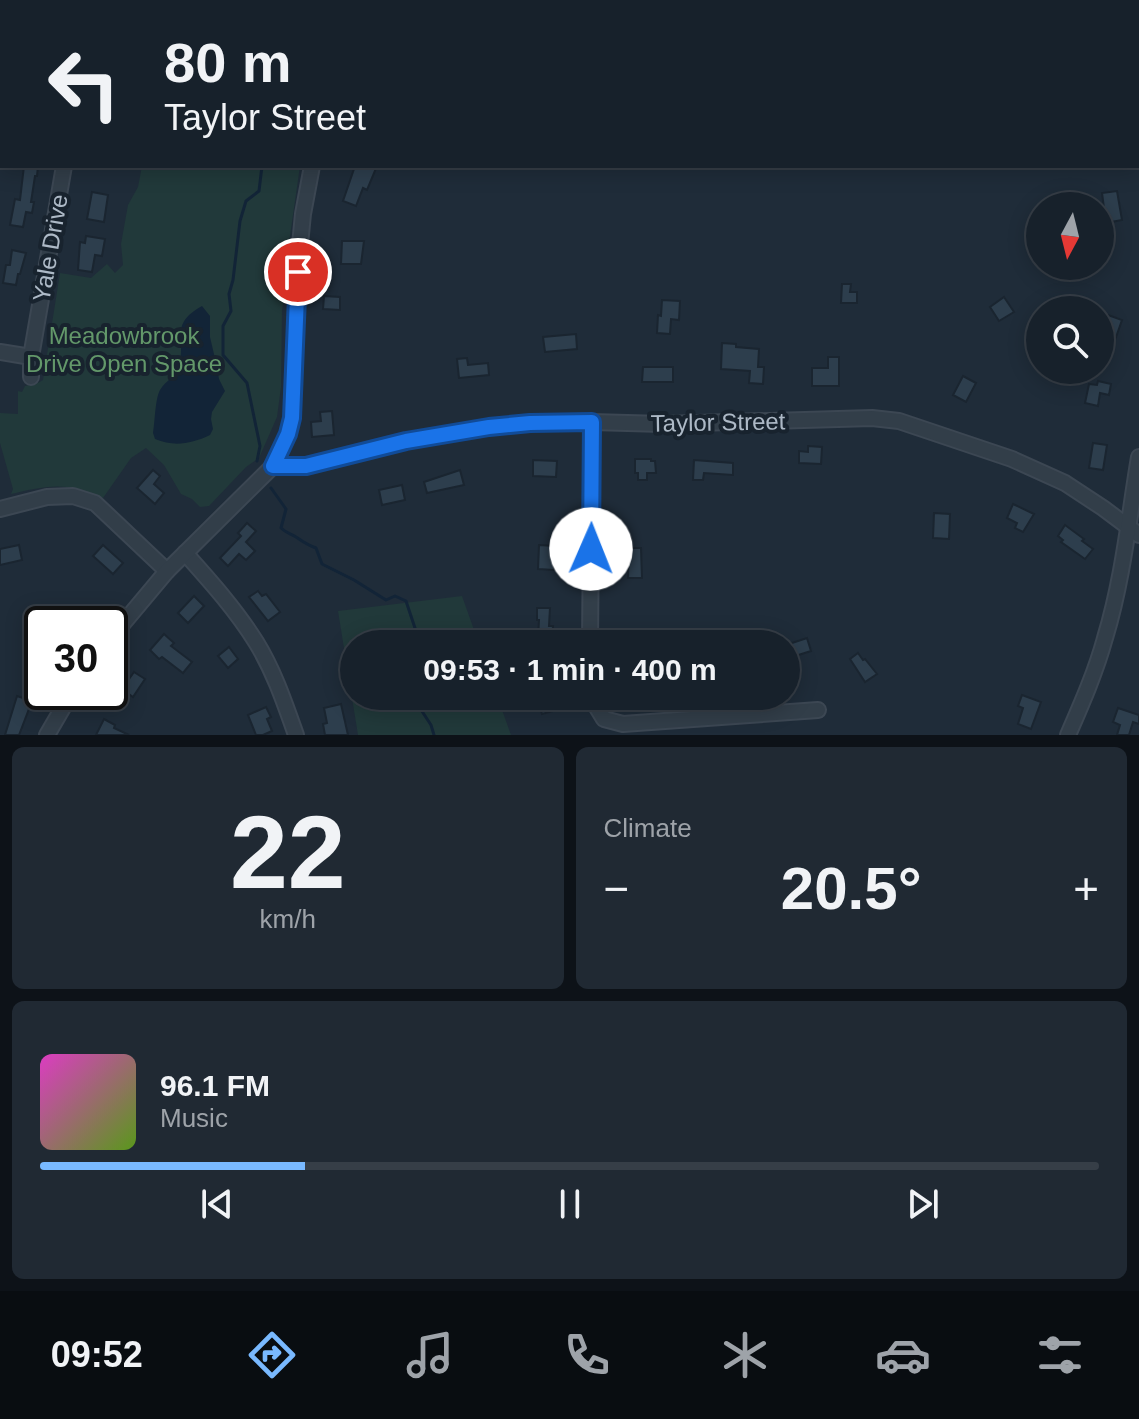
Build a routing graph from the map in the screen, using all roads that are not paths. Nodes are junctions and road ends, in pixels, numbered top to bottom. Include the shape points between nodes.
1 (64, 168) edge
2 (312, 168) edge
3 (0, 352) edge
4 (31, 357) junction
5 (31, 377) dead end
6 (592, 422) junction
7 (1139, 457) edge
8 (273, 466) junction
9 (0, 509) edge
10 (1133, 531) edge
11 (185, 553) junction
12 (167, 571) junction
13 (128, 618) edge
14 (590, 630) edge
15 (60, 710) edge
16 (599, 710) edge
17 (818, 710) dead end
18 (47, 735) edge
19 (296, 735) edge
20 (1068, 735) edge

1 - 4 street, Yale Drive
2 - 8 street via 299,255 292,418
3 - 4 street
4 - 5 street, Yale Drive
6 - 8 street, Taylor Street via 489,427 306,466
6 - 10 street, Taylor Street via 899,421 1065,483
6 - 14 street
7 - 10 street
8 - 11 street
9 - 12 street via 47,497 73,496 95,503
10 - 20 street via 1105,638
11 - 12 street
11 - 19 street via 257,643
12 - 13 street
15 - 18 street
16 - 17 street via 604,719 623,724

